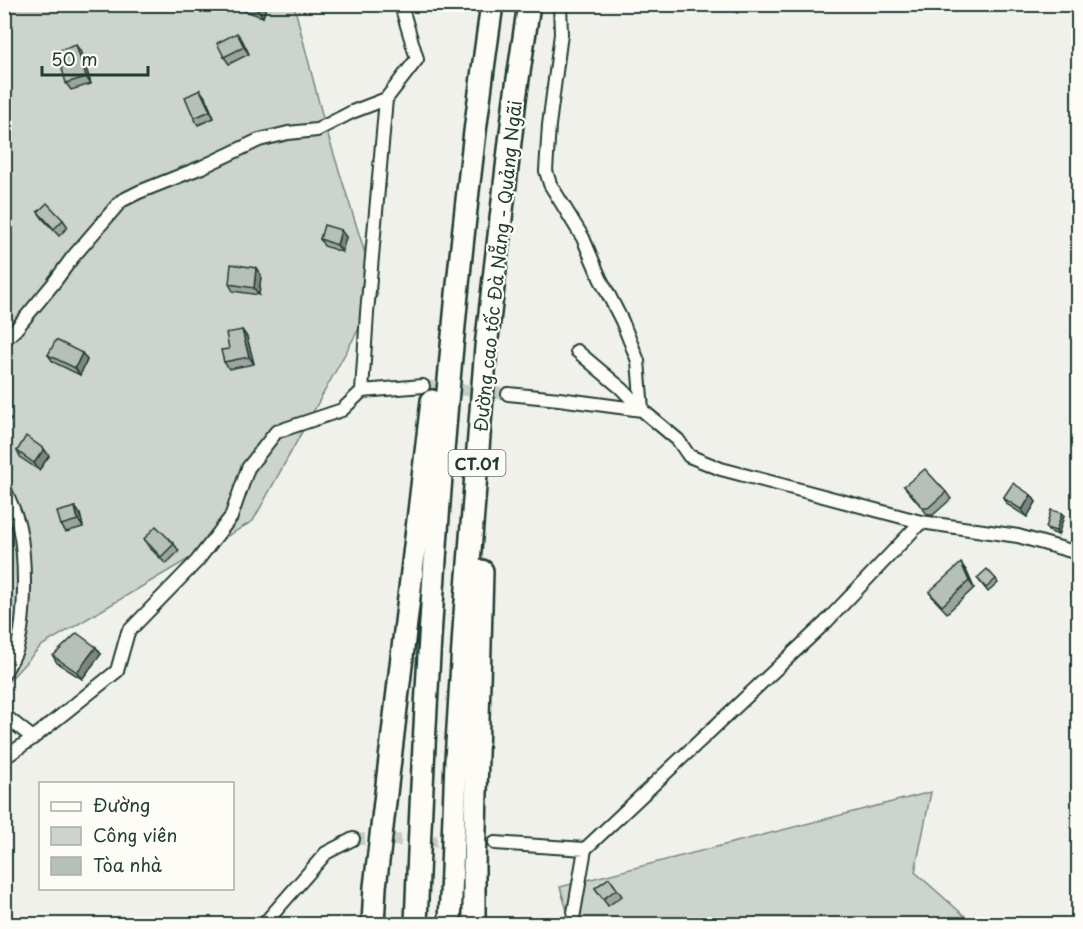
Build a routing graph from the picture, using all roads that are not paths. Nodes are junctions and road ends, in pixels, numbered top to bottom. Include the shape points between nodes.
1 (403, 4) edge
2 (492, 4) edge
3 (529, 4) edge
4 (560, 4) edge
5 (479, 98) junction
6 (386, 99) junction
7 (4, 340) edge
8 (486, 347) junction
9 (576, 351) dead end
10 (423, 386) tunnel mouth
11 (362, 391) junction
12 (508, 394) tunnel mouth
13 (642, 410) junction
14 (4, 488) edge
15 (921, 522) junction
16 (1078, 553) edge
17 (4, 674) edge
18 (4, 715) edge
19 (33, 738) junction
20 (4, 758) edge
21 (353, 840) tunnel mouth
22 (495, 843) tunnel mouth
23 (585, 849) junction
24 (264, 924) edge
25 (373, 924) edge
26 (416, 924) edge
27 (450, 924) edge
28 (474, 924) edge
29 (572, 924) edge

1 - 6 street via 417,59
2 - 5 highway, Đường cao tốc Đà Nẵng - Quảng Ngãi / CT.01
3 - 8 highway, Đường cao tốc Đà Nẵng - Quảng Ngãi / CT.01
4 - 13 street via 561,34 546,171 583,238 638,360
5 - 25 highway via 438,353
5 - 26 highway, Đường cao tốc Đà Nẵng - Quảng Ngãi / CT.01 via 441,459 423,737
6 - 7 street via 317,130 259,140 121,201
6 - 11 street
8 - 27 highway, Đường cao tốc Đà Nẵng - Quảng Ngãi / CT.01 via 456,760
8 - 28 highway
9 - 13 street
10 - 11 street
11 - 19 street via 342,410 276,432 248,468 231,517 196,561 128,632 117,671
12 - 13 street
13 - 15 street via 678,440 689,456 721,469
14 - 17 street via 19,528 24,597 17,648
15 - 16 street via 1018,536
15 - 23 street via 826,622
18 - 19 street
19 - 20 street
21 - 24 street via 326,853
22 - 23 street
23 - 29 street

